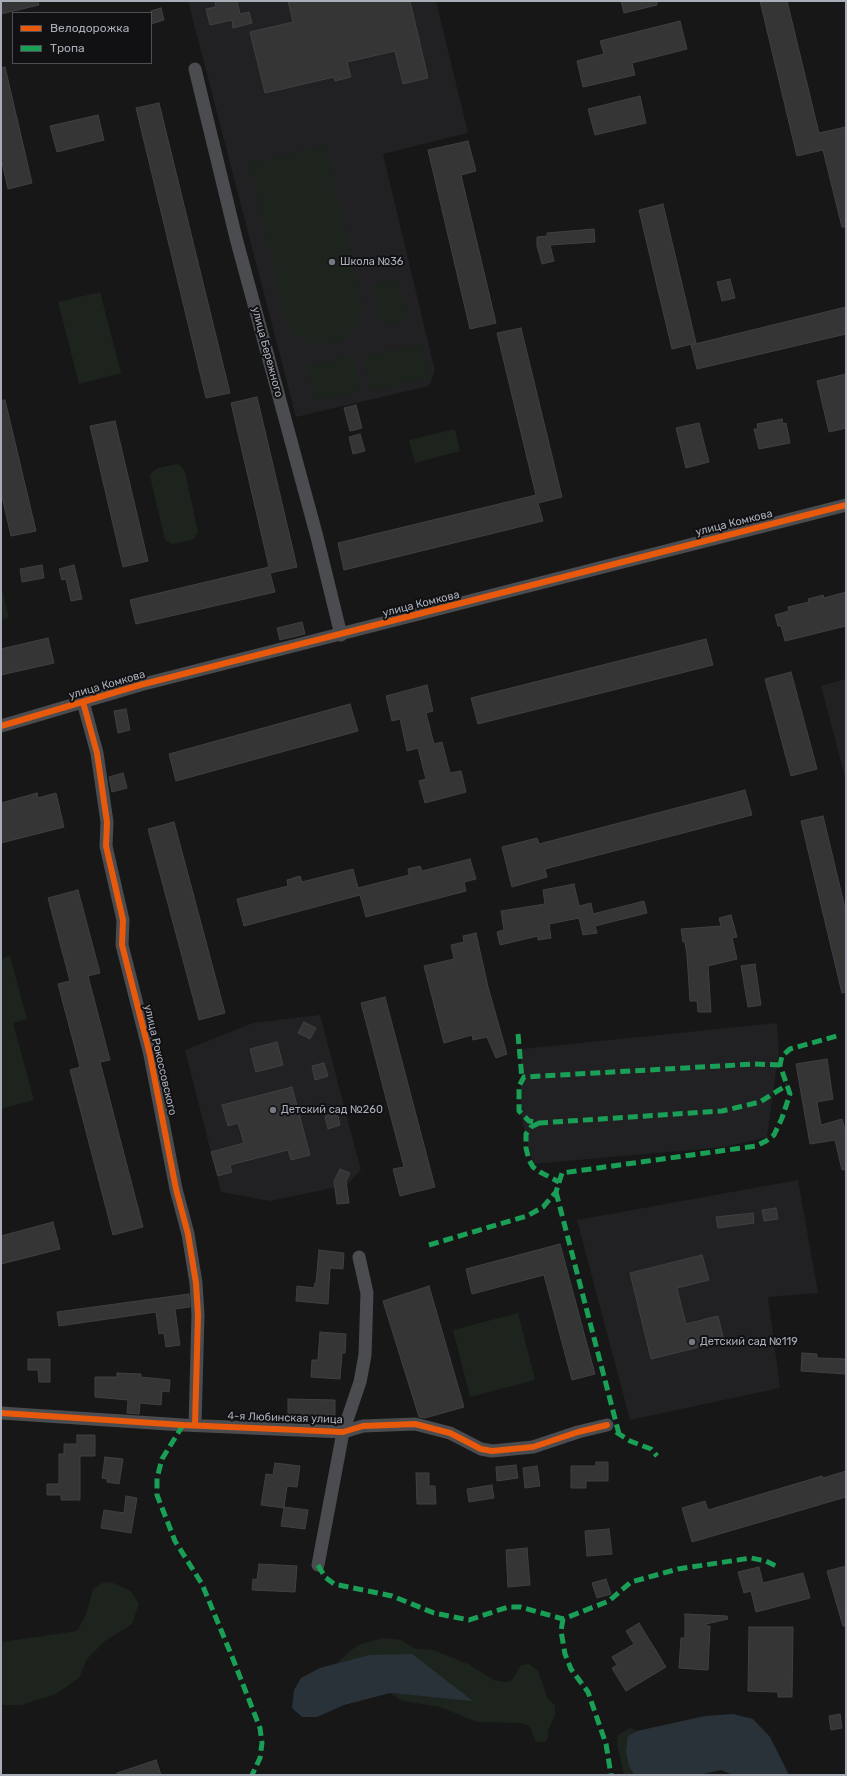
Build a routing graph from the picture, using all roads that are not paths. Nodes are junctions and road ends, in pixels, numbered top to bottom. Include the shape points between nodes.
1 (195, 70) dead end
2 (846, 505) edge
3 (341, 634) junction
4 (83, 702) junction
5 (1, 726) edge
6 (359, 1258) dead end
7 (1, 1413) edge
8 (196, 1425) junction
9 (607, 1425) dead end
10 (343, 1432) junction
11 (318, 1565) dead end

1 - 3 street, улица Бережного via 236,238
2 - 3 street, улица Комкова
3 - 4 street, улица Комкова
4 - 5 street, улица Комкова
4 - 8 street, улица Рокоссовского via 97,753 107,822 106,846 123,920 122,945 150,1055 196,1283
6 - 10 street via 367,1293 365,1355 360,1382
7 - 8 street, 4-я Любинская улица
8 - 10 street, 4-я Любинская улица
9 - 10 street, 4-я Любинская улица via 533,1447 492,1451 481,1449 450,1433 415,1424 363,1426
10 - 11 street

